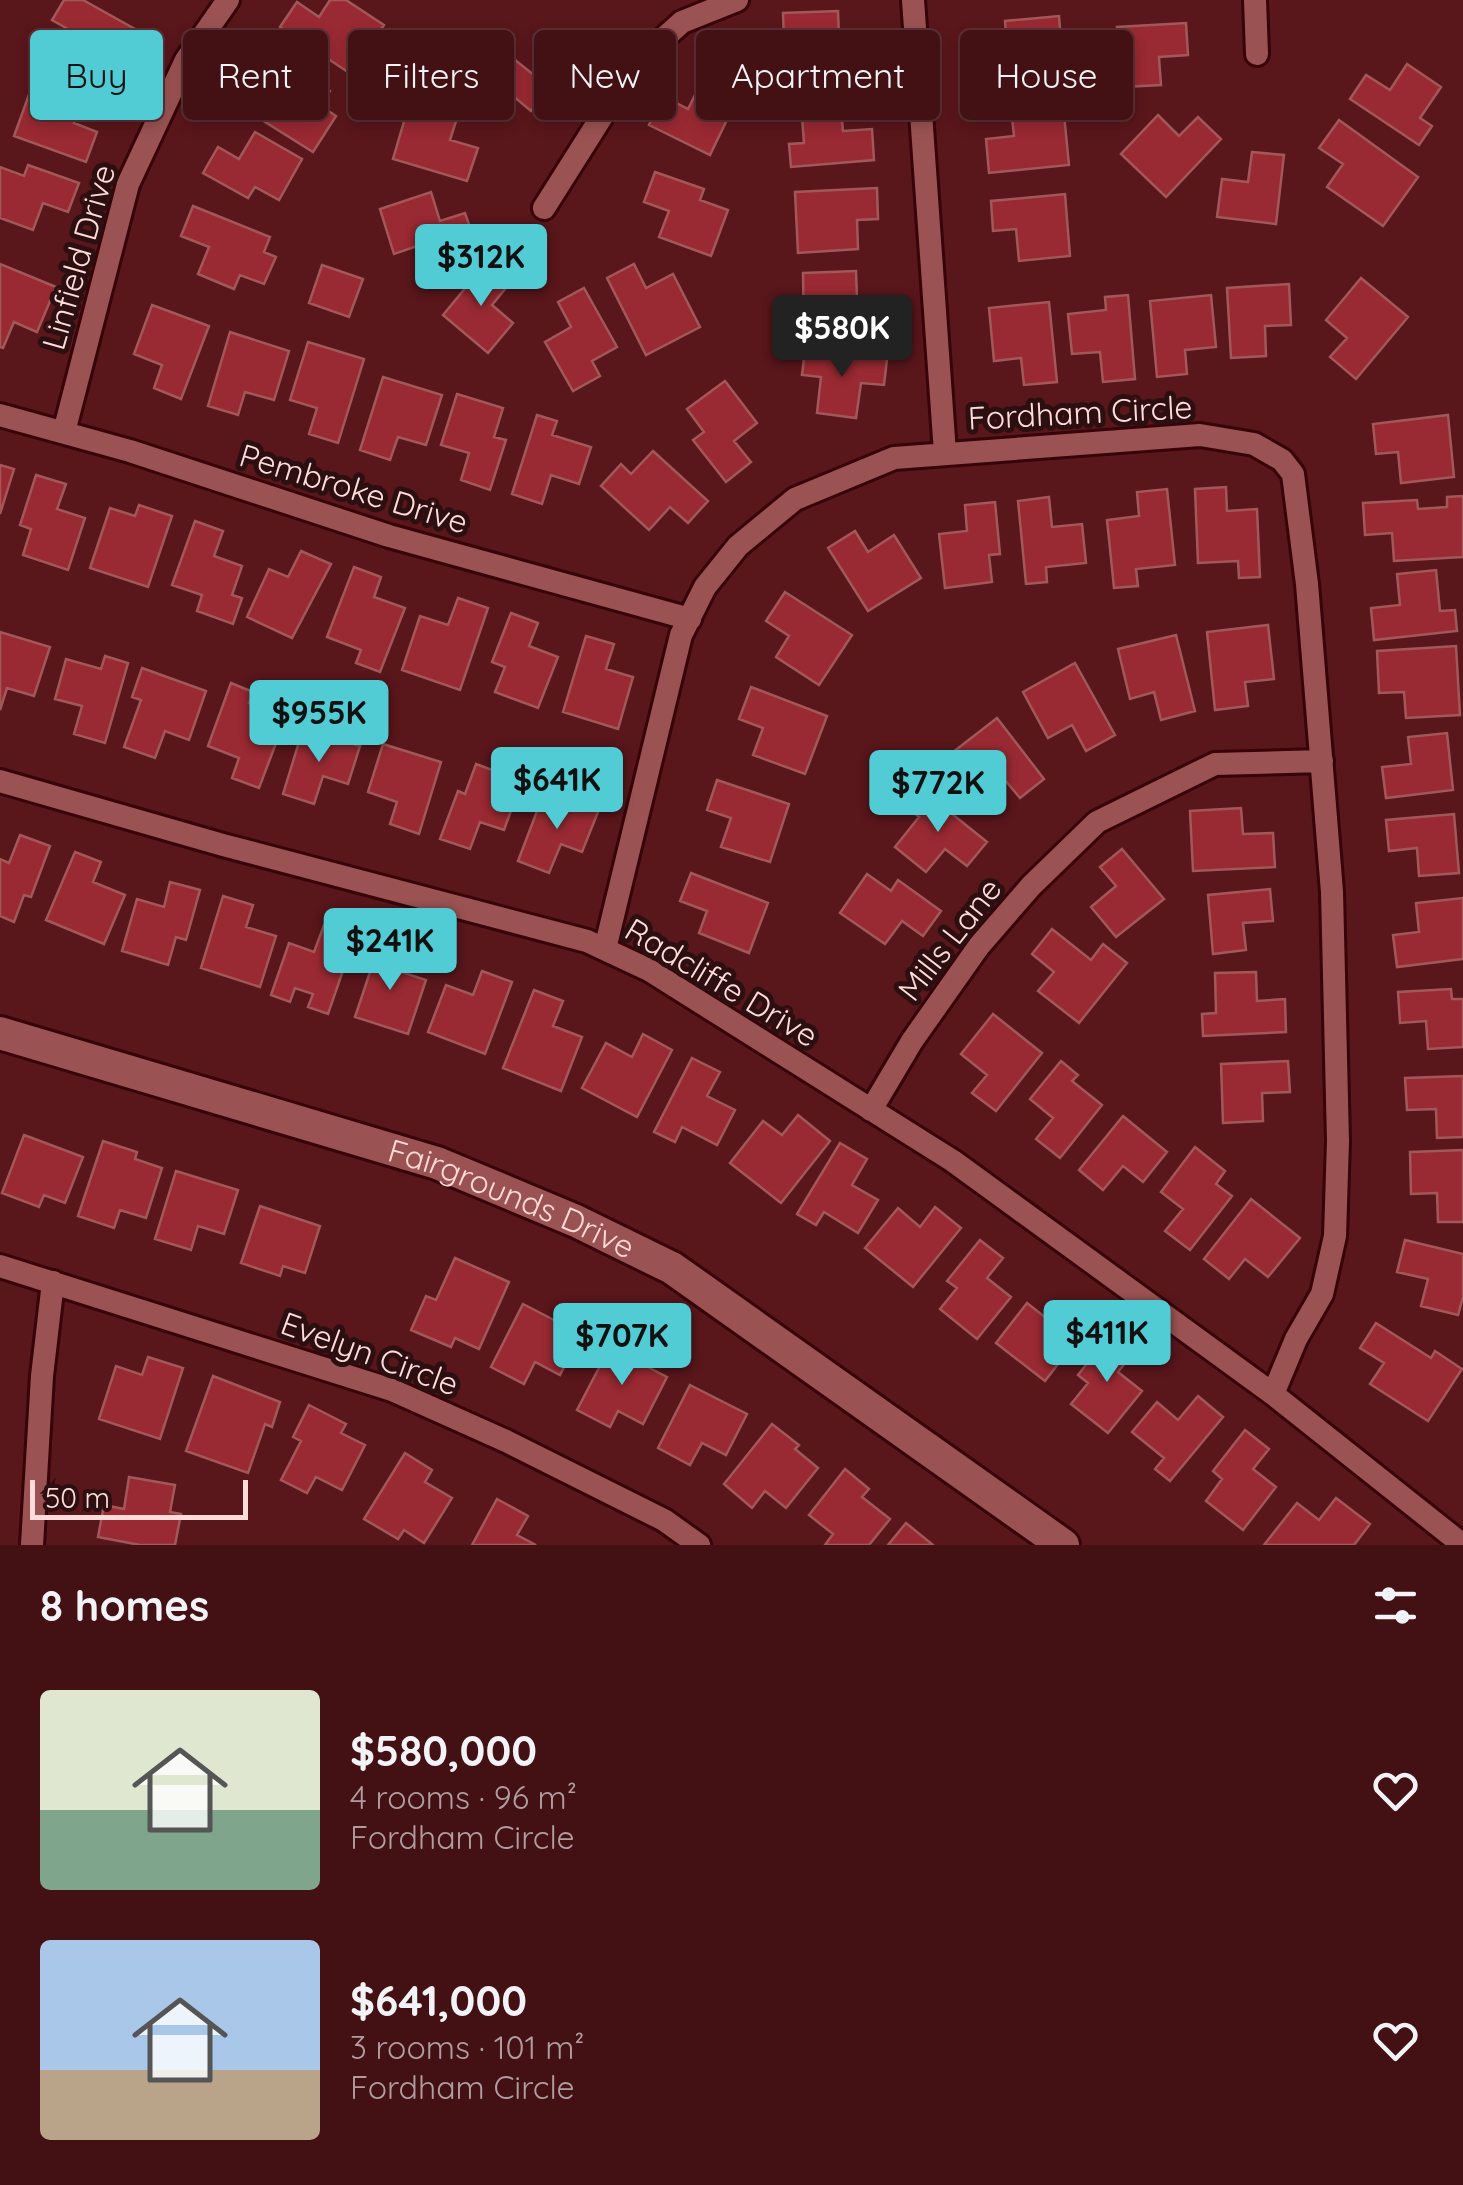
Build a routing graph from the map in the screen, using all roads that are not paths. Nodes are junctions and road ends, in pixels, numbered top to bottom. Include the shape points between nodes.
1 (228, 0) edge
2 (737, 0) edge
3 (913, 0) edge
4 (1254, 0) edge
5 (1257, 54) dead end
6 (544, 208) dead end
7 (0, 415) edge
8 (64, 432) junction
9 (944, 453) junction
10 (690, 619) junction
11 (1322, 761) junction
12 (0, 781) edge
13 (605, 949) junction
14 (0, 1033) edge
15 (871, 1110) junction
16 (0, 1266) edge
17 (53, 1282) junction
18 (1273, 1394) junction
19 (32, 1545) edge
20 (699, 1545) edge
21 (1063, 1545) edge
22 (1463, 1545) edge

1 - 8 street, Linfield Drive via 186,60 128,184
2 - 6 street via 682,22 634,64
3 - 9 street
4 - 5 street
7 - 8 street, Pembroke Drive
8 - 10 street, Pembroke Drive via 389,536
9 - 10 street, Fordham Circle via 894,458 795,500 738,546 705,587
9 - 11 street, Fordham Circle via 1200,435 1254,444 1282,460 1293,474
10 - 13 street, Fordham Circle
11 - 15 street, Mills Lane via 1215,764 1097,822 979,946
11 - 18 street, Fordham Circle via 1332,892 1335,1236 1322,1294
12 - 13 street, Radcliffe Drive
13 - 15 street, Radcliffe Drive
14 - 21 main road, Fairgrounds Drive via 437,1162 576,1220 672,1268
15 - 18 street, Radcliffe Drive
16 - 17 street, Evelyn Circle
17 - 19 street
17 - 20 street, Evelyn Circle via 392,1390 646,1511
18 - 22 street, Radcliffe Drive

